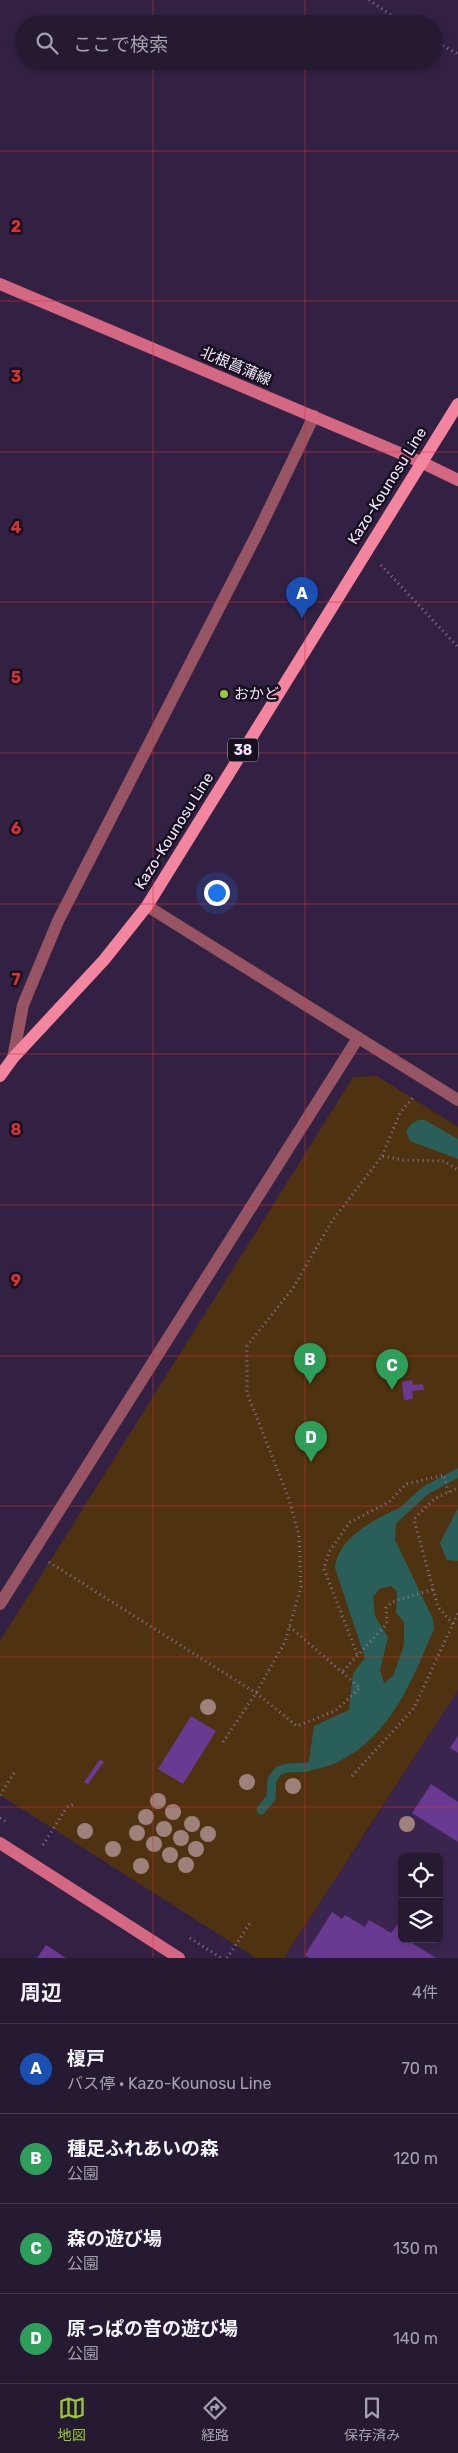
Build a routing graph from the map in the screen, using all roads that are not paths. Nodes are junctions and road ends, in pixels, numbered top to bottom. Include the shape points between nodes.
1 (0, 284) edge
2 (458, 404) edge
3 (314, 416) junction
4 (421, 462) junction
5 (458, 480) edge
6 (147, 906) junction
7 (358, 1038) junction
8 (13, 1058) junction
9 (0, 1076) edge
10 (458, 1100) edge
11 (0, 1604) edge
12 (0, 1843) edge
13 (179, 1958) edge

1 - 3 main road, 北根菖蒲線
2 - 4 main road, Kazo-Kounosu Line / 38
3 - 4 main road, 北根菖蒲線
3 - 8 street via 58,921 23,1005
4 - 5 main road, 北根菖蒲線
4 - 6 main road, Kazo-Kounosu Line / 38
6 - 7 street
6 - 8 main road, Kazo-Kounosu Line / 38 via 104,960
7 - 10 street
7 - 11 street
8 - 9 main road, Kazo-Kounosu Line / 38
12 - 13 main road

